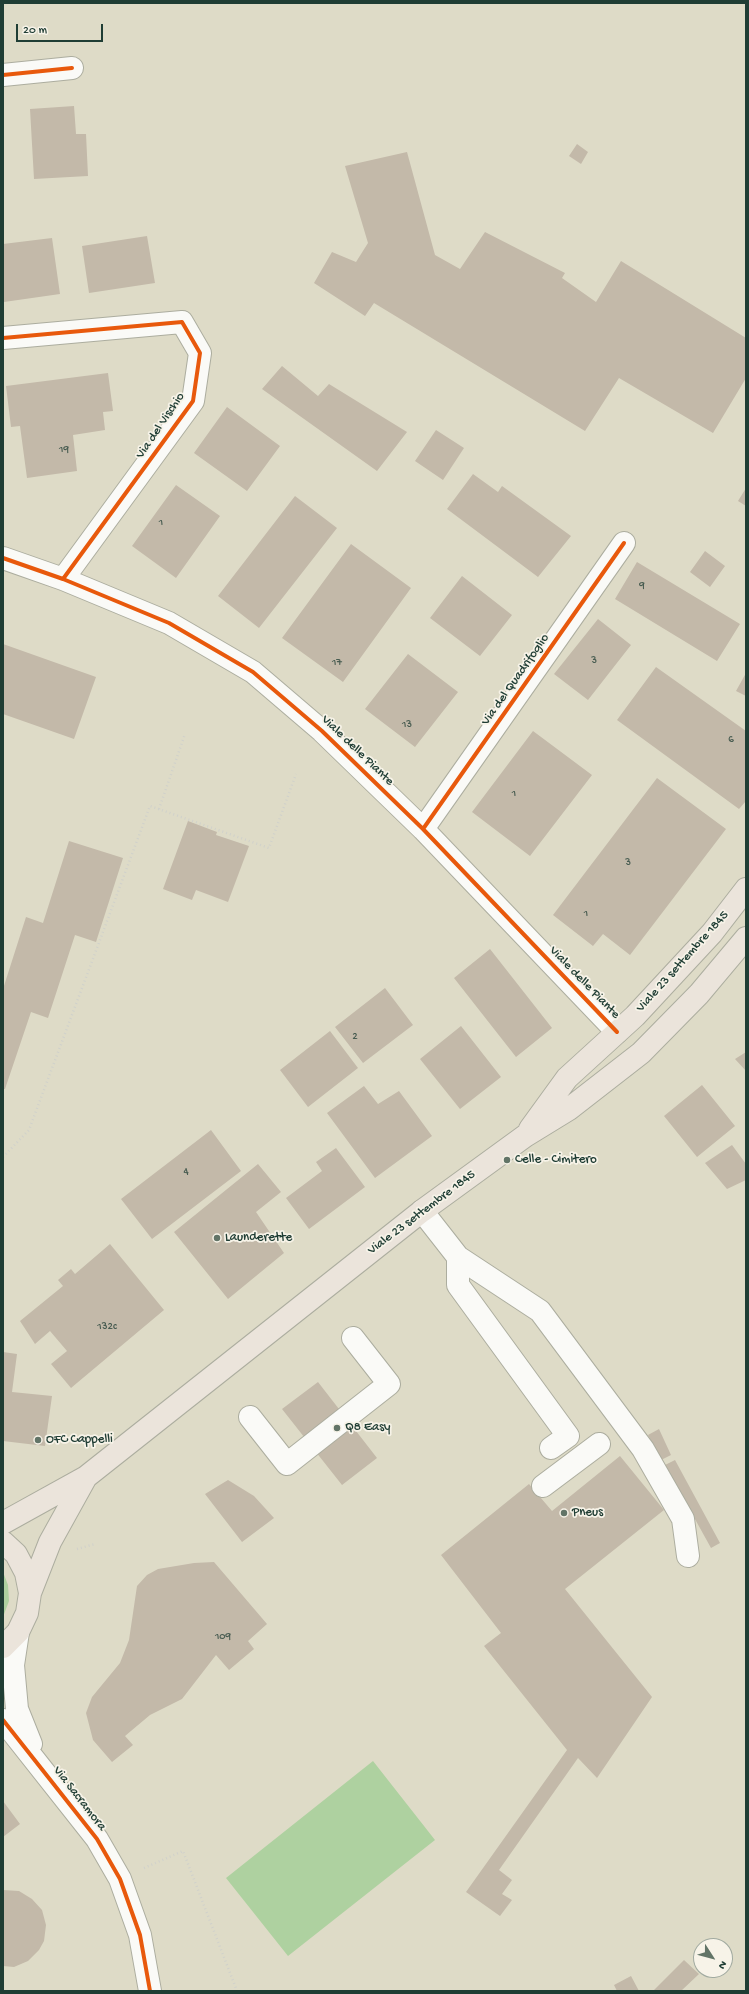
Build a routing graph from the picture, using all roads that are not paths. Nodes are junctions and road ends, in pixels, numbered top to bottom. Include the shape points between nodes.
1 (72, 68) dead end
2 (3, 75) edge
3 (3, 338) edge
4 (624, 542) dead end
5 (3, 558) edge
6 (63, 580) junction
7 (423, 829) junction
8 (746, 889) edge
9 (746, 938) edge
10 (617, 1032) junction
11 (525, 1136) junction
12 (422, 1211) junction
13 (458, 1258) junction
14 (353, 1338) dead end
15 (250, 1417) dead end
16 (599, 1444) dead end
17 (552, 1448) dead end
18 (86, 1477) junction
19 (543, 1486) dead end
20 (3, 1523) edge
21 (3, 1542) edge
22 (688, 1556) dead end
23 (30, 1593) junction
24 (18, 1632) junction
25 (3, 1647) edge
26 (3, 1720) edge
27 (41, 1767) junction
28 (150, 1991) edge

1 - 2 street
3 - 6 street, Via del Vischio via 182,322 200,353 193,401
4 - 7 street, Via del Quadrifoglio
5 - 6 street, Viale delle Piante
6 - 7 street, Viale delle Piante via 169,623 252,672 322,731
7 - 10 street, Viale delle Piante
8 - 10 main road, Viale 23 settembre 1845 via 712,933
9 - 11 main road, Viale 23 settembre 1845 via 699,994 641,1053 569,1109
10 - 11 main road, Viale 23 settembre 1845 via 567,1078
11 - 12 main road, Viale 23 settembre 1845
12 - 13 street
12 - 18 main road, Viale 23 settembre 1845
13 - 17 street via 458,1285 568,1436
13 - 22 street via 540,1311 643,1448 683,1519
14 - 15 street via 389,1384 287,1464
16 - 19 street
18 - 20 main road, Viale 23 settembre 1845
18 - 23 main road, Viale 23 settembre 1845 via 50,1542
21 - 23 main road, Viale 23 settembre 1845 via 16,1554 26,1573
23 - 24 main road, Viale 23 settembre 1845 via 27,1613
24 - 25 main road, Viale 23 settembre 1845
24 - 27 street, Via Sacramora via 13,1666 17,1709
26 - 27 street, Via Sacramora
27 - 28 street, Via Sacramora via 98,1839 120,1879 140,1935

